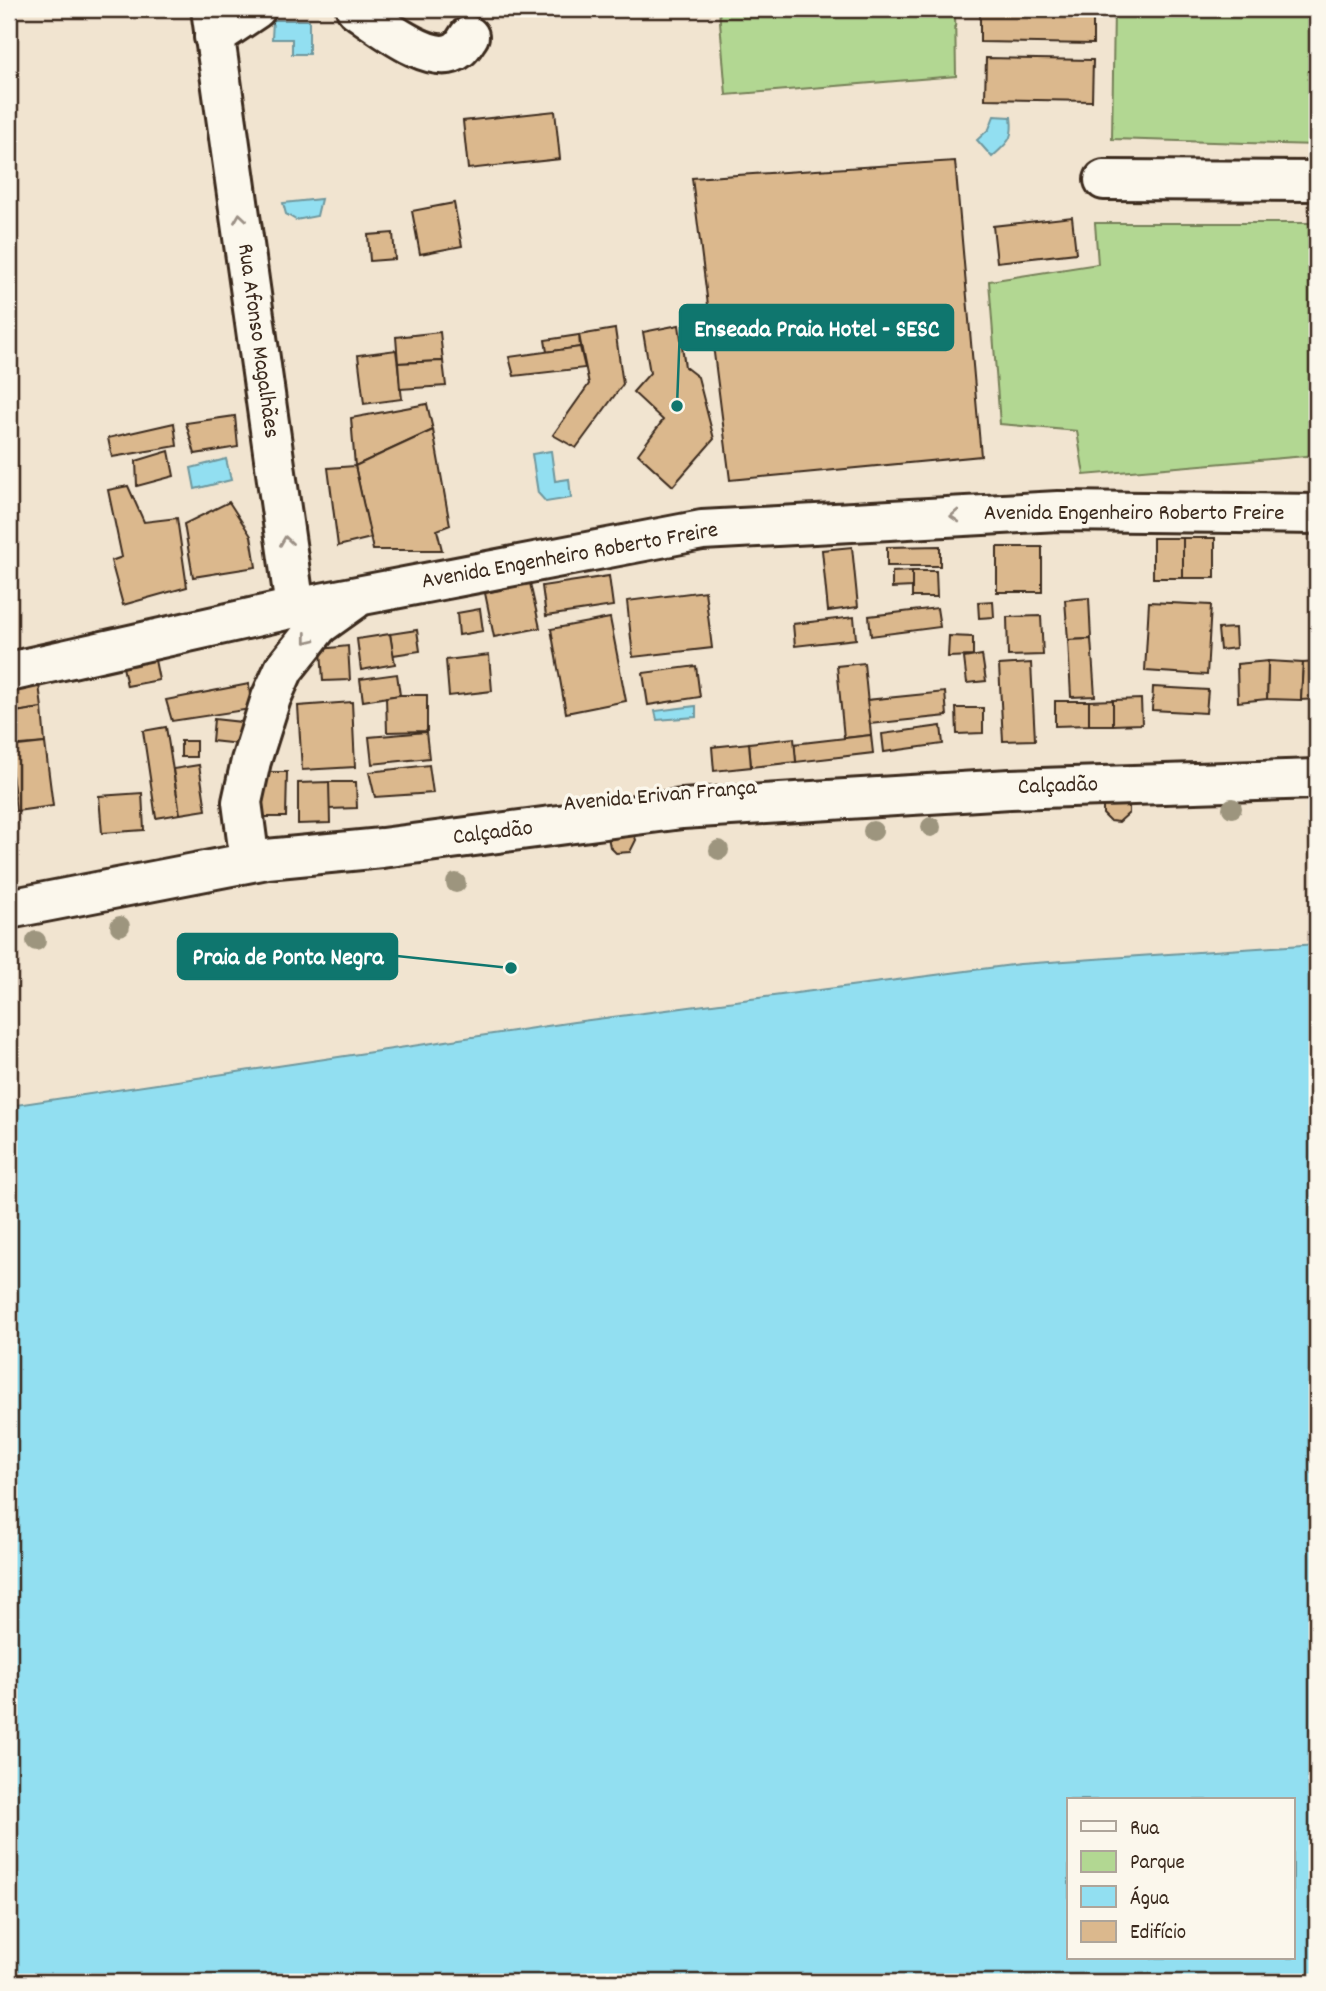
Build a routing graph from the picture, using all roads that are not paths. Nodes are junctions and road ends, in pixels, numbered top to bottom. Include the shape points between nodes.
1 (356, 9) edge
2 (255, 10) edge
3 (213, 23) edge
4 (469, 36) dead end
5 (1104, 180) dead end
6 (1317, 181) edge
7 (1317, 514) edge
8 (360, 595) junction
9 (295, 608) junction
10 (9, 672) edge
11 (1317, 761) edge
12 (1317, 779) edge
13 (247, 840) junction
14 (9, 887) edge
15 (9, 909) edge

1 - 4 street via 420,50 440,55 457,51
2 - 3 street
9 -> 3 street, Rua Afonso Magalhães
5 - 6 street
7 -> 8 street, Avenida Engenheiro Roberto Freire via 1058,511 702,530
8 - 9 street
8 -> 13 street, Avenida Engenheiro Roberto Freire via 319,625 284,669 260,730 242,802
9 - 10 street
11 - 13 street, Avenida Erivan França via 1053,767 711,792
12 - 15 street, Calçadão via 1010,789 682,809 267,859
13 - 14 street, Avenida Erivan França

